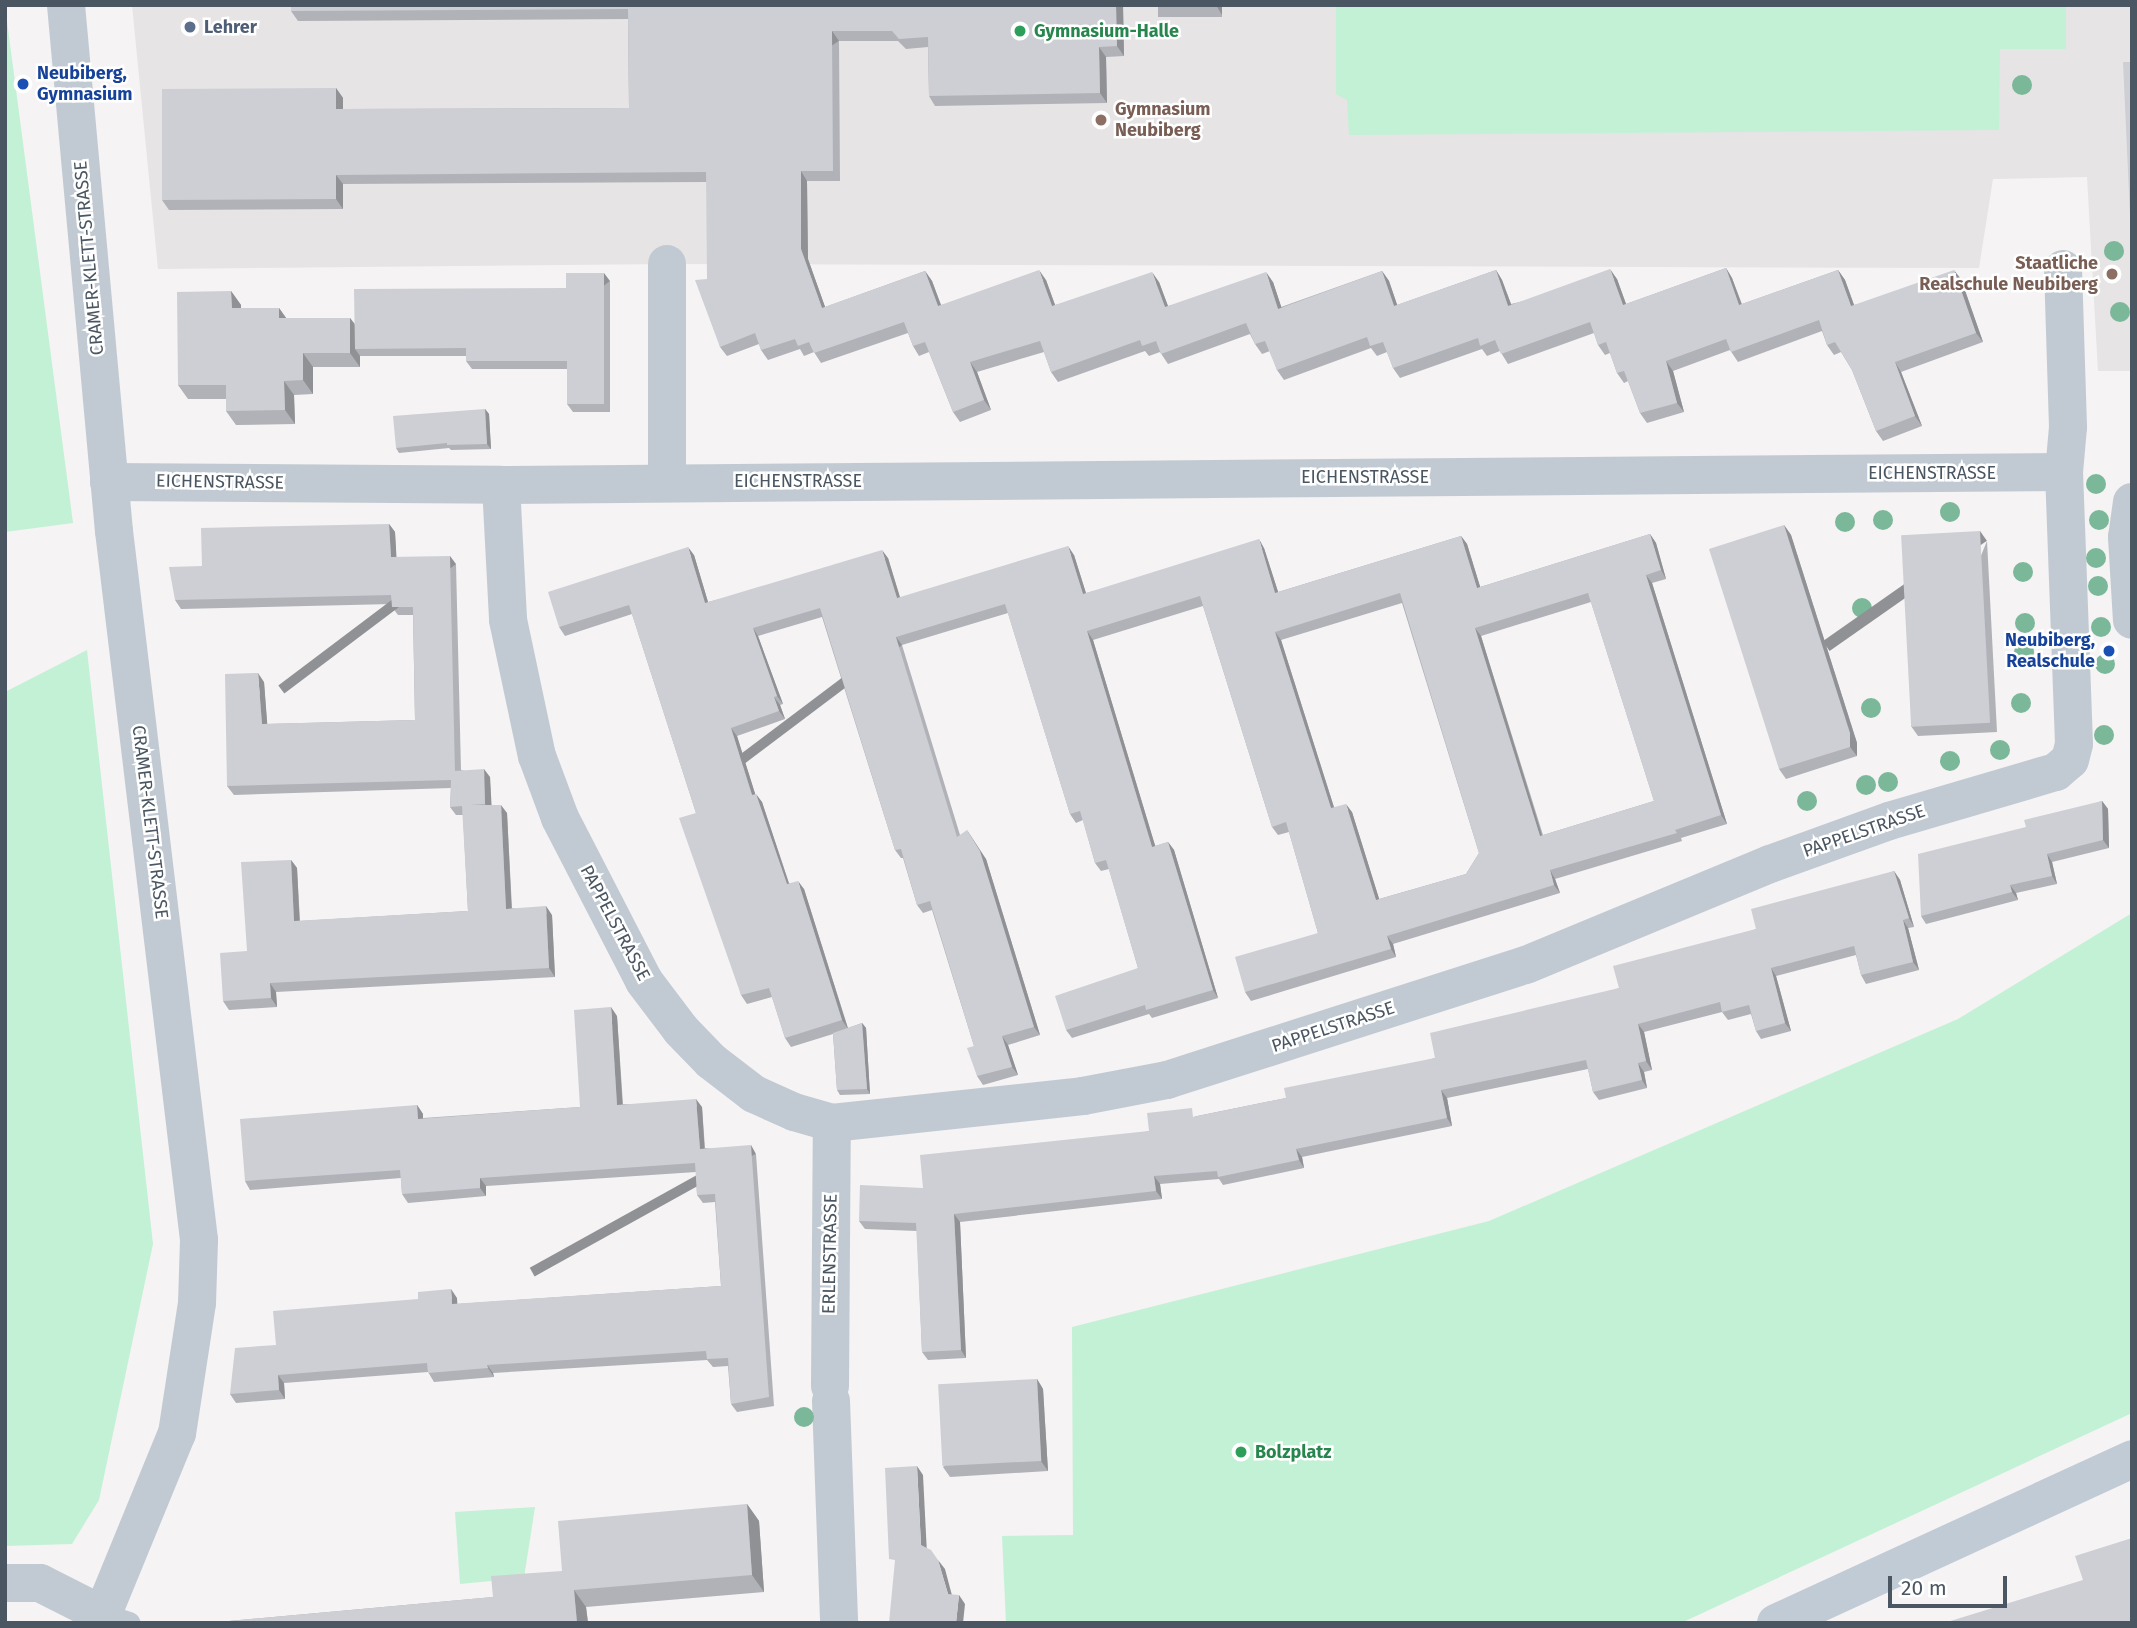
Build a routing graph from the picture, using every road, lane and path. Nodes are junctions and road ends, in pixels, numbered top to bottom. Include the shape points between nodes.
1 (66, 5) edge
2 (667, 264) dead end
3 (2063, 269) dead end
4 (2064, 472) junction
5 (109, 482) junction
6 (667, 482) junction
7 (501, 485) junction
8 (2132, 502) edge
9 (2132, 620) edge
10 (832, 1123) junction
11 (2132, 1459) edge
12 (5, 1583) edge
13 (110, 1620) edge
14 (839, 1623) edge
15 (1776, 1623) edge

1 - 5 street, CRAMER-KLETT-STRASSE
2 - 6 street
3 - 4 street, PAPPELSTRASSE
4 - 6 street, EICHENSTRASSE
4 - 10 street, PAPPELSTRASSE via 2074,744 2070,761 2056,772 1889,821 1770,864 1526,965 1167,1080 1083,1096
5 - 7 street, EICHENSTRASSE
5 - 13 street, CRAMER-KLETT-STRASSE via 199,1240 197,1303 177,1433
6 - 7 street, EICHENSTRASSE
7 - 10 street, PAPPELSTRASSE via 508,620 537,756 560,818 644,981 711,1061 754,1094
8 - 9 street via 2127,537
10 - 14 street, ERLENSTRASSE via 831,1393
11 - 15 main road
12 - 13 street via 40,1583

